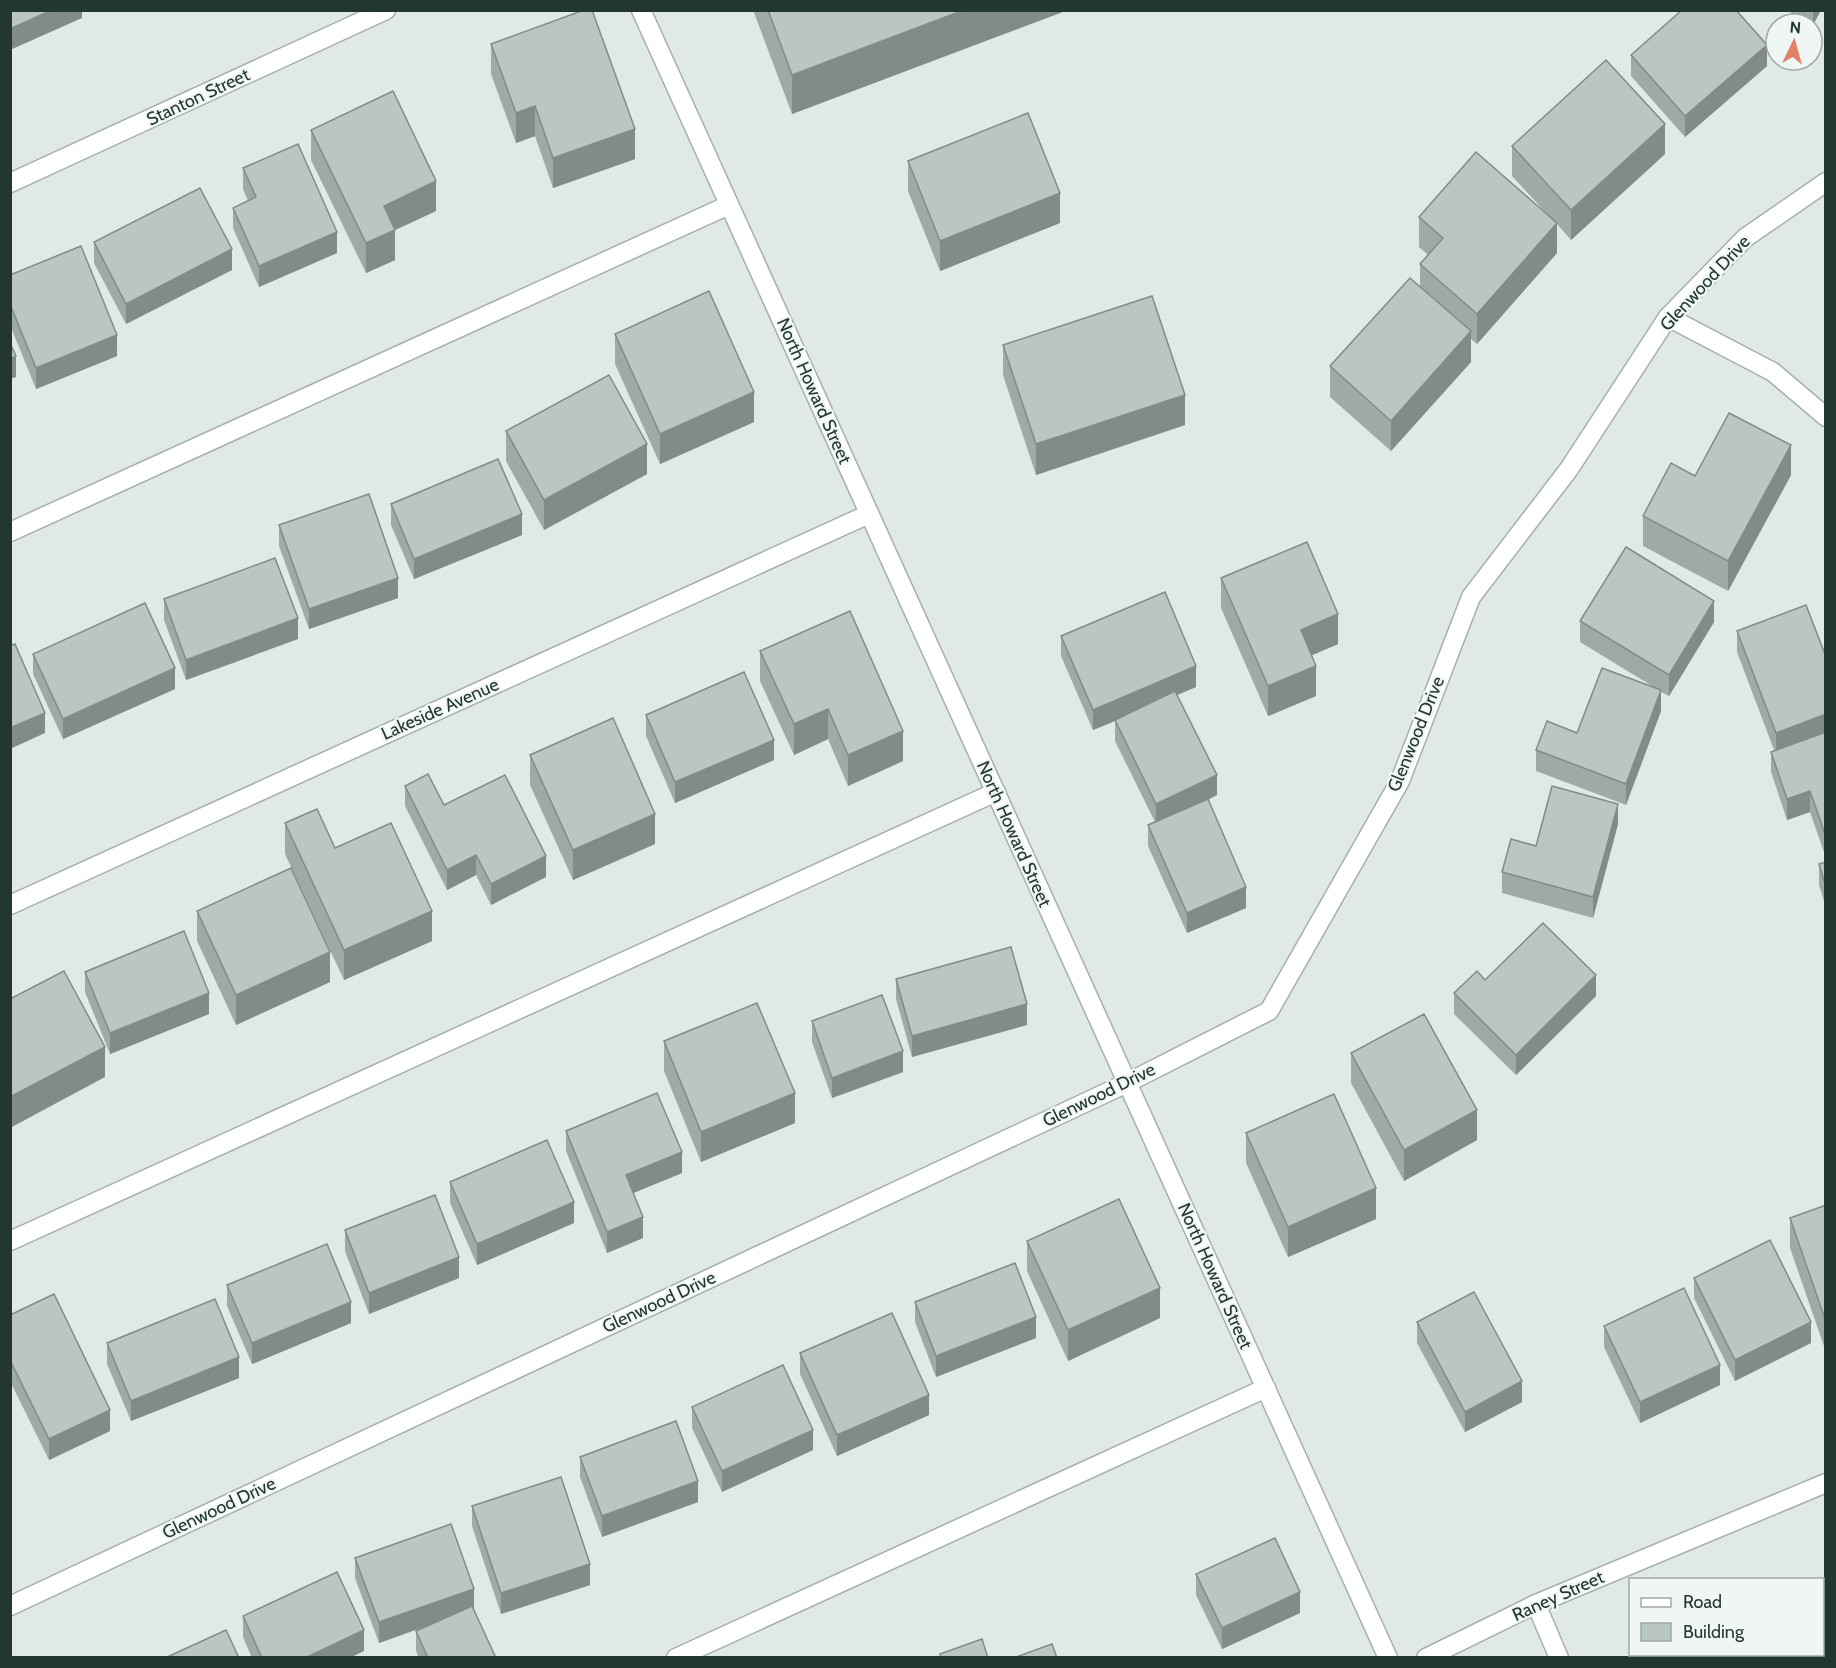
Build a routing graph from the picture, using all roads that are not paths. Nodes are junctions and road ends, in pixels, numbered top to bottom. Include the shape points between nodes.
1 (387, 10) edge
2 (641, 10) edge
3 (1826, 182) edge
4 (10, 183) edge
5 (729, 205) junction
6 (1668, 317) junction
7 (1826, 417) edge
8 (869, 514) junction
9 (10, 532) edge
10 (996, 792) junction
11 (10, 905) edge
12 (1127, 1083) junction
13 (10, 1241) edge
14 (1266, 1388) junction
15 (1826, 1483) edge
16 (1536, 1604) junction
17 (10, 1606) edge
18 (676, 1658) edge
19 (1388, 1658) edge
20 (1426, 1658) edge
21 (1559, 1658) edge

1 - 4 street, Stanton Street
2 - 5 street, North Howard Street
3 - 6 street, Glenwood Drive via 1745,238
5 - 8 street, North Howard Street
5 - 9 street
6 - 7 street via 1773,372
6 - 12 street, Glenwood Drive via 1569,469 1471,597 1400,781 1269,1011
8 - 10 street, North Howard Street
8 - 11 street, Lakeside Avenue
10 - 12 street, North Howard Street
10 - 13 street
12 - 14 street, North Howard Street
12 - 17 street, Glenwood Drive
14 - 18 street
14 - 19 street, North Howard Street
15 - 16 street, Raney Street
16 - 20 street, Raney Street
16 - 21 street

